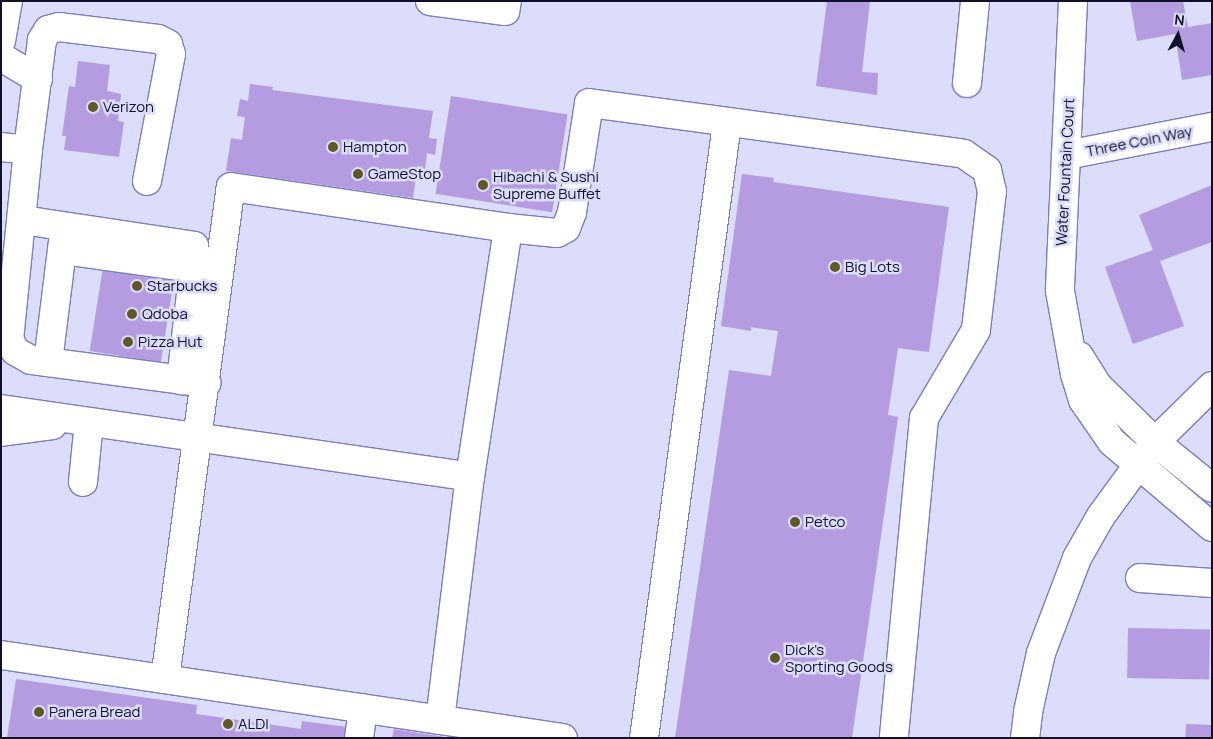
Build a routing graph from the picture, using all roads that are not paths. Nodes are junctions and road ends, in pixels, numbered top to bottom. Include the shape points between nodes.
1 (8, 1) edge
2 (430, 1) edge
3 (975, 1) edge
4 (1073, 1) edge
5 (506, 6) edge
6 (1, 41) edge
7 (1, 57) edge
8 (38, 80) junction
9 (967, 83) dead end
10 (727, 124) junction
11 (1212, 127) edge
12 (1, 146) edge
13 (28, 150) junction
14 (1066, 156) junction
15 (148, 181) dead end
16 (23, 220) junction
17 (508, 228) junction
18 (64, 238) junction
19 (1070, 342) junction
20 (48, 362) junction
21 (194, 381) junction
22 (1212, 386) edge
23 (1, 388) edge
24 (1, 409) edge
25 (84, 422) junction
26 (1, 432) edge
27 (199, 439) junction
28 (1155, 442) junction
29 (1139, 465) junction
30 (470, 477) junction
31 (82, 482) dead end
32 (1212, 488) edge
33 (1212, 527) edge
34 (1140, 578) dead end
35 (1212, 583) edge
36 (1, 655) edge
37 (165, 679) junction
38 (363, 708) junction
39 (440, 720) junction
40 (359, 738) edge
41 (563, 738) edge
42 (644, 738) edge
43 (894, 738) edge
44 (1025, 738) edge

1 - 6 street
2 - 5 street
3 - 9 street
4 - 14 street, Water Fountain Court
7 - 8 street
8 - 13 street
8 - 15 street via 42,40 48,30 59,27 158,39 168,44 171,54
10 - 17 street via 589,103 572,212 566,228 557,233
10 - 42 street
10 - 43 street via 964,154 987,170 992,191 976,330 924,418
11 - 14 street, Three Coin Way
12 - 13 street
13 - 16 street
14 - 19 street, Water Fountain Court via 1060,291
16 - 18 street
16 - 20 street via 9,339 15,351 31,360
17 - 21 street via 231,187
17 - 30 street
18 - 20 street
18 - 21 street via 194,246
19 - 28 street, Water Fountain Court via 1098,386
19 - 29 street, Water Fountain Court via 1083,400 1112,442
20 - 21 street
21 - 27 street
22 - 28 street
23 - 25 street
24 - 25 street
25 - 26 street
25 - 27 street
25 - 31 street
27 - 30 street
27 - 37 street
28 - 29 street
28 - 32 street, Water Fountain Court
29 - 33 street, Water Fountain Court
29 - 44 street via 1101,516 1077,558 1042,653
30 - 39 street
34 - 35 street
36 - 37 street
37 - 38 street
38 - 39 street
38 - 40 street
39 - 41 street

